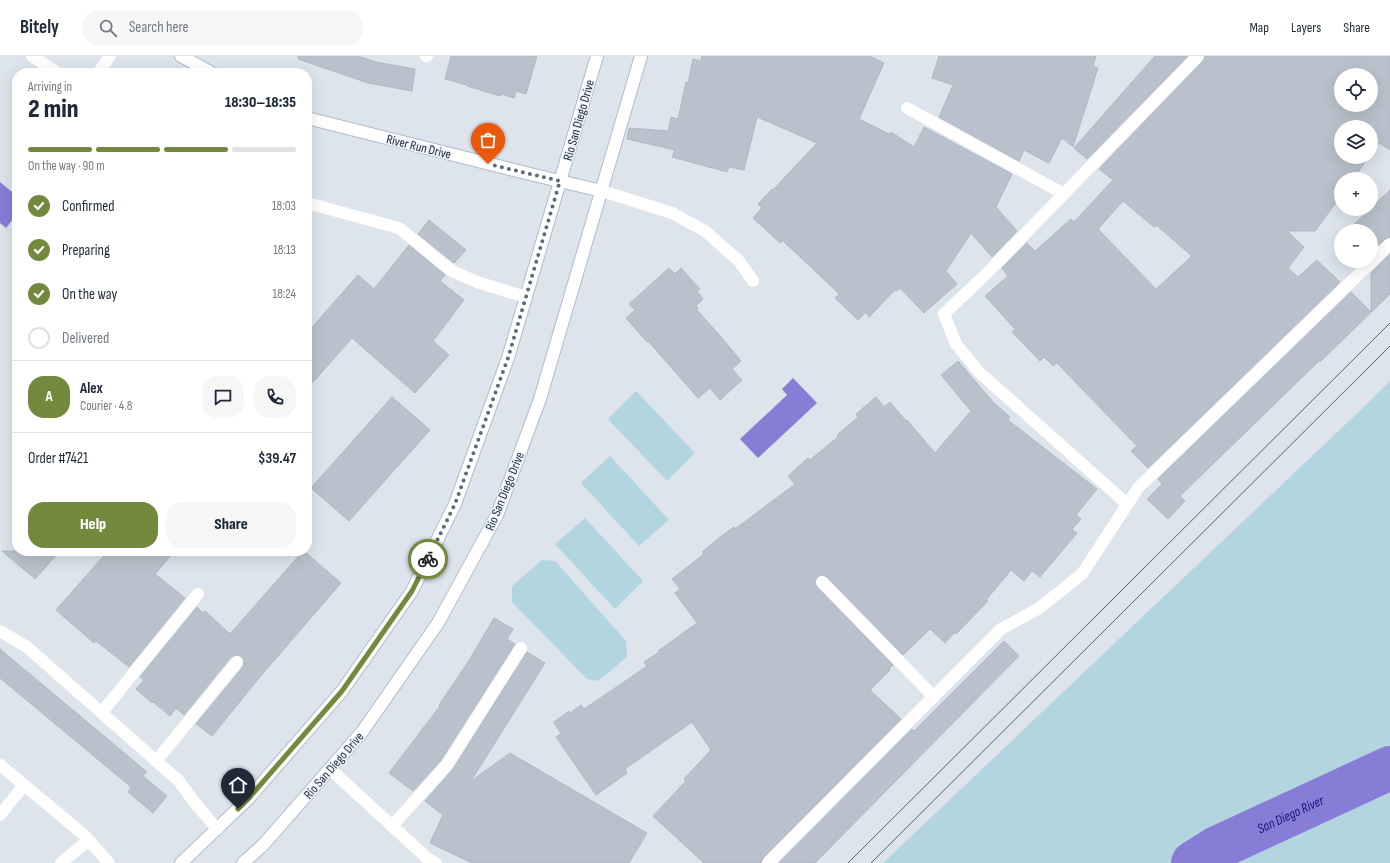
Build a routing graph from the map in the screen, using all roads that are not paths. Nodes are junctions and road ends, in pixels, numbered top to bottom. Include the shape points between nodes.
1 (32, 56) edge
2 (110, 56) edge
3 (181, 56) edge
4 (597, 56) edge
5 (641, 56) edge
6 (1198, 56) edge
7 (50, 68) edge
8 (102, 68) edge
9 (203, 68) edge
10 (907, 108) dead end
11 (312, 119) edge
12 (560, 181) junction
13 (602, 191) junction
14 (1064, 194) junction
15 (312, 207) edge
16 (1390, 244) edge
17 (752, 281) dead end
18 (526, 297) junction
19 (1127, 504) junction
20 (822, 582) dead end
21 (198, 594) dead end
22 (0, 631) edge
23 (521, 648) dead end
24 (237, 662) dead end
25 (934, 697) junction
26 (102, 712) junction
27 (157, 760) junction
28 (0, 765) edge
29 (330, 769) junction
30 (24, 785) junction
31 (0, 815) edge
32 (392, 826) junction
33 (217, 829) junction
34 (89, 840) junction
35 (61, 863) edge
36 (109, 863) edge
37 (182, 863) edge
38 (243, 863) edge
39 (436, 863) edge
40 (768, 863) edge

1 - 7 main road
2 - 8 main road
3 - 9 main road
4 - 12 main road, Rio San Diego Drive
5 - 13 main road, Rio San Diego Drive
6 - 14 main road
10 - 14 main road
11 - 12 main road, River Run Drive
12 - 13 main road, River Run Drive
12 - 18 main road, Rio San Diego Drive
13 - 17 main road, River Run Drive via 672,213 705,231 739,261
13 - 29 main road, Rio San Diego Drive via 540,399 497,515 438,623 362,732
14 - 19 main road via 944,314 956,344 980,373
15 - 18 main road via 399,228 452,271 477,282
16 - 19 main road via 1138,488
18 - 33 main road, Rio San Diego Drive via 508,358 455,504 412,591 342,691 248,799
19 - 25 main road via 1082,574 1038,609 1001,629
20 - 25 main road
21 - 26 main road
22 - 26 main road via 27,647
23 - 32 main road via 447,765
24 - 27 main road
25 - 40 main road
26 - 27 main road
27 - 33 main road via 179,781
28 - 30 main road
29 - 32 main road
29 - 38 main road, Rio San Diego Drive via 264,844
30 - 31 main road
30 - 34 main road
32 - 39 main road
33 - 37 main road, Rio San Diego Drive
34 - 35 main road
34 - 36 main road

